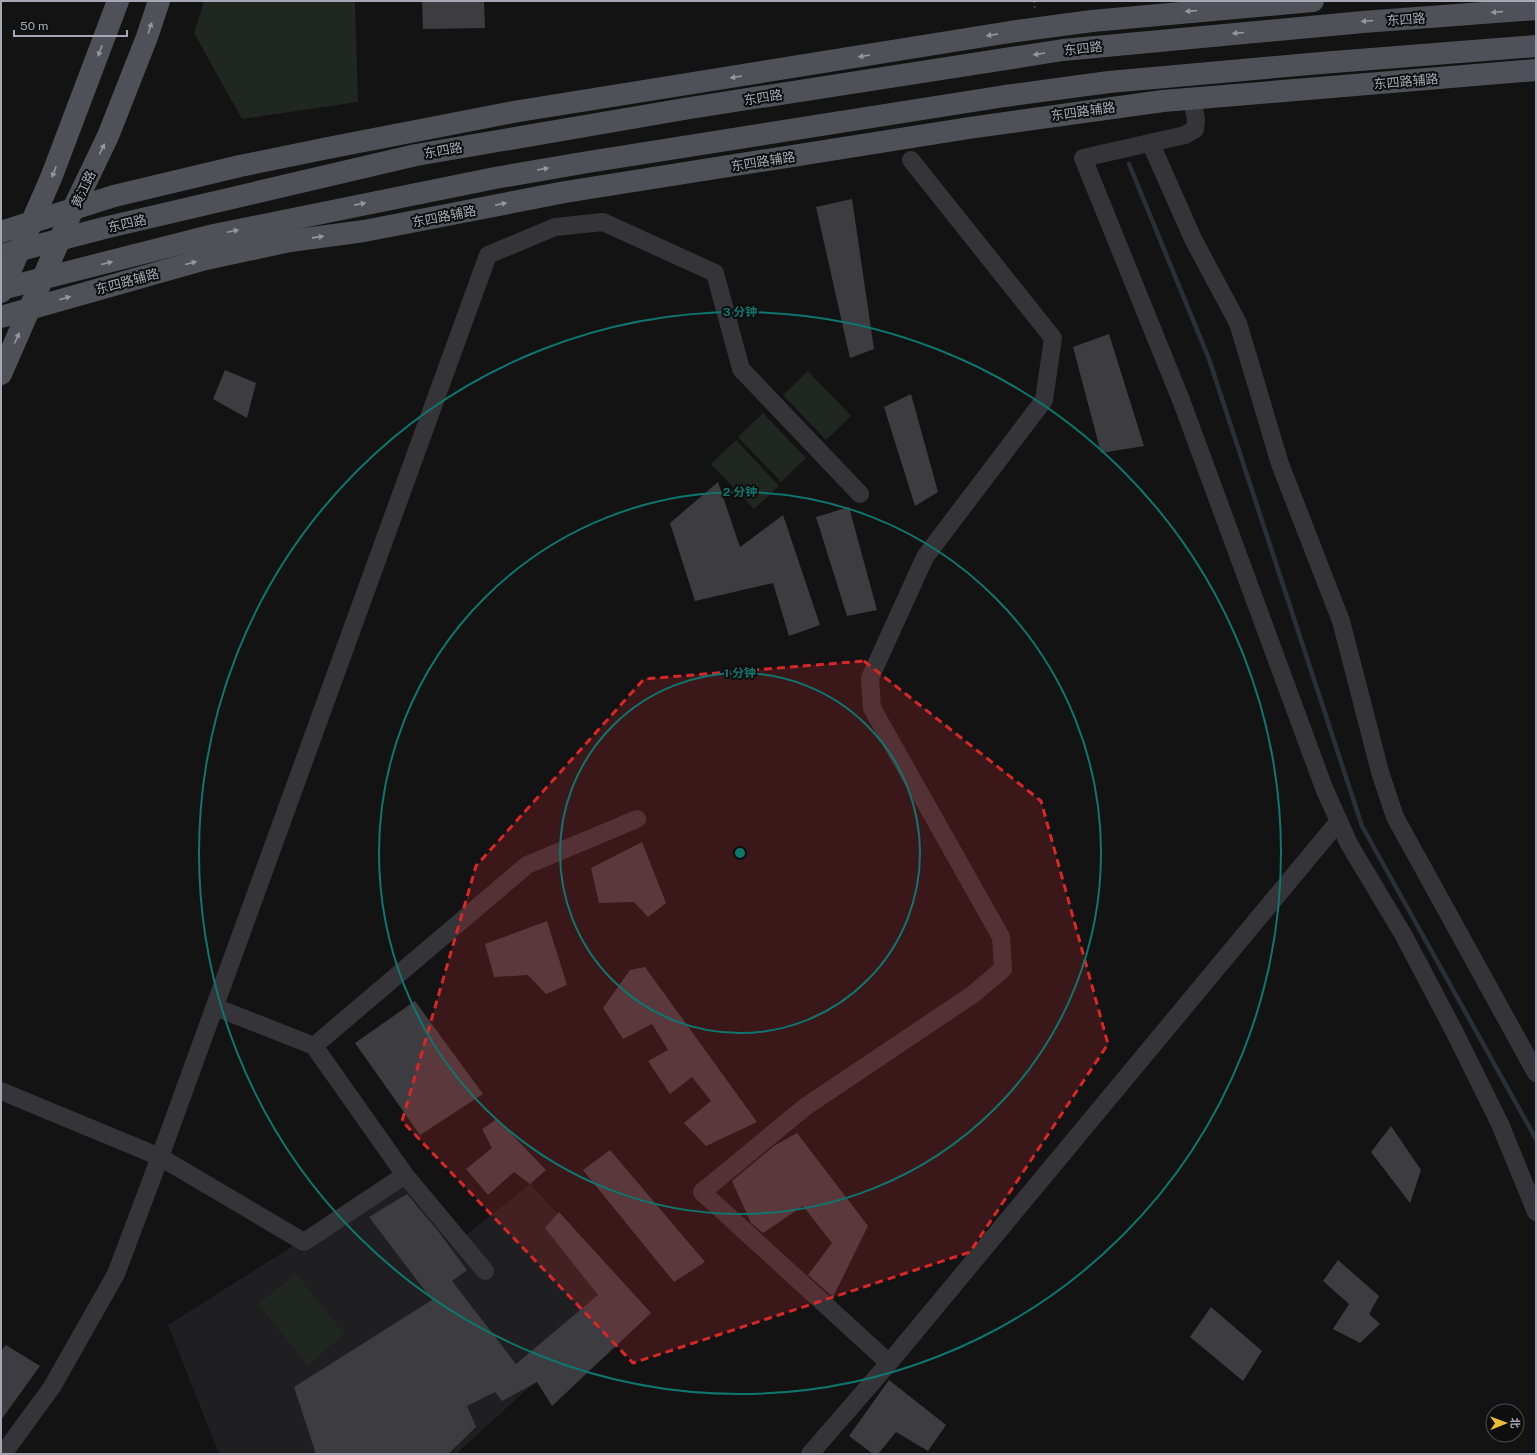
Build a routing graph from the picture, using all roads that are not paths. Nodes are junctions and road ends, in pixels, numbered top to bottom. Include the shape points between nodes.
1 (118, 1) edge
2 (159, 1) edge
3 (1313, 1) edge
4 (1536, 9) edge
5 (1536, 46) edge
6 (1536, 70) edge
7 (1192, 98) junction
8 (1151, 144) junction
9 (911, 160) dead end
10 (73, 209) junction
11 (32, 222) junction
12 (1, 232) edge
13 (60, 240) junction
14 (10, 253) edge
15 (44, 279) junction
16 (2, 290) edge
17 (31, 308) junction
18 (1, 317) edge
19 (1, 374) edge
20 (860, 494) dead end
21 (637, 819) dead end
22 (1339, 821) junction
23 (215, 1006) junction
24 (314, 1046) junction
25 (1536, 1073) edge
26 (1, 1090) edge
27 (160, 1157) junction
28 (405, 1175) junction
29 (1536, 1212) edge
30 (485, 1271) dead end
31 (889, 1363) junction
32 (3, 1454) edge
33 (810, 1454) edge

1 -> 11 main road via 54,171
10 -> 2 main road, 黄江路 via 108,136
3 -> 10 main road via 1092,20 513,112 248,164 114,196
4 -> 13 main road, 东四路 via 1158,40 1063,50 977,63 416,155
15 -> 5 main road via 214,235 495,178 1005,96 1203,73
6 - 7 main road, 东四路辅路
7 - 8 street via 1195,129 1185,135
17 -> 7 main road, 东四路辅路 via 206,259 290,241 364,231 565,192 961,129
8 - 22 street via 1083,158 1181,400 1224,522 1324,788
8 - 25 street via 1193,239 1238,323 1280,464 1341,621 1380,772 1395,816
9 - 31 street via 1053,338 1044,400 925,557 870,678 872,708 1001,937 1003,969 972,995 805,1107 702,1192
10 - 11 main road
10 - 13 main road, 黄江路
11 - 12 main road
11 - 14 main road
13 - 14 main road, 东四路
13 - 15 main road, 黄江路
14 - 16 main road
15 - 16 main road
15 - 17 main road, 黄江路
17 - 18 main road, 东四路辅路
19 -> 17 main road, 黄江路
20 - 23 street via 741,369 715,273 603,222 554,227 488,255
21 - 24 street via 527,865
22 - 29 street via 1349,844 1404,936 1454,1031 1500,1124
22 - 31 street
23 - 24 street
23 - 27 street
24 - 28 street
26 - 27 street
27 - 28 street via 304,1242
27 - 32 street via 116,1274 52,1387
28 - 30 street
31 - 33 street

